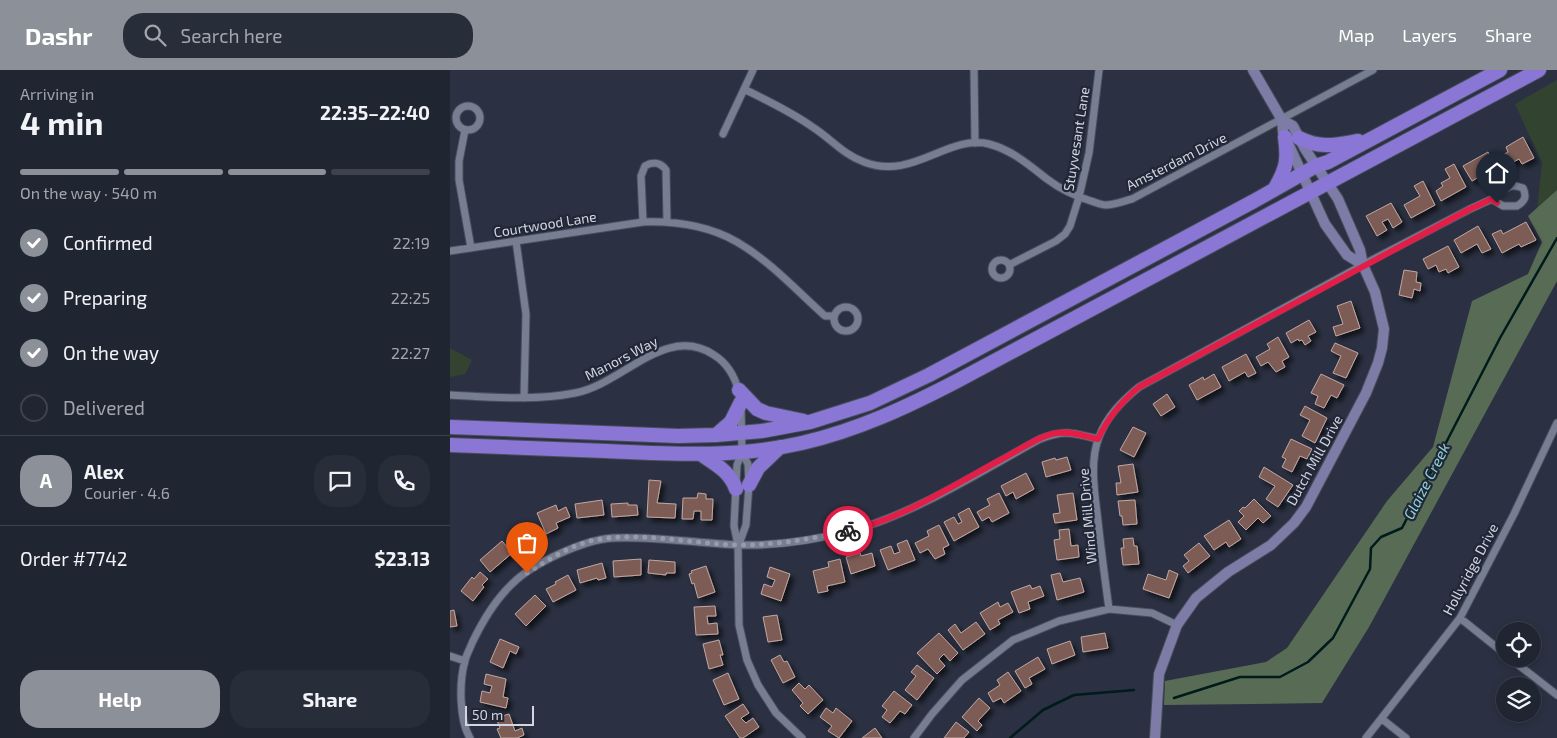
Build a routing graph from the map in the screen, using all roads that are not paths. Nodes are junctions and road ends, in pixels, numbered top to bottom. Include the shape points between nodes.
1 (753, 70) edge
2 (974, 70) edge
3 (1100, 70) edge
4 (1253, 70) edge
5 (1373, 70) edge
6 (1500, 70) edge
7 (1539, 70) edge
8 (744, 89) junction
9 (1282, 120) junction
10 (465, 130) dead end
11 (723, 134) dead end
12 (1292, 137) junction
13 (1369, 140) junction
14 (975, 143) junction
15 (1316, 166) junction
16 (1304, 174) junction
17 (1328, 183) junction
18 (1275, 189) junction
19 (1311, 192) junction
20 (1080, 197) junction
21 (1492, 199) dead end
22 (644, 222) junction
23 (667, 222) junction
24 (516, 241) junction
25 (471, 248) junction
26 (450, 251) edge
27 (1009, 265) dead end
28 (1363, 266) junction
29 (834, 316) dead end
30 (450, 395) edge
31 (740, 396) junction
32 (524, 398) junction
33 (810, 422) junction
34 (1557, 423) edge
35 (450, 427) edge
36 (742, 434) junction
37 (716, 435) junction
38 (1550, 436) junction
39 (1098, 439) junction
40 (1557, 440) edge
41 (450, 445) edge
42 (780, 448) junction
43 (742, 452) junction
44 (702, 455) junction
45 (742, 487) junction
46 (738, 545) junction
47 (1109, 609) junction
48 (1460, 618) junction
49 (1177, 625) junction
50 (1496, 647) edge
51 (450, 656) edge
52 (465, 661) junction
53 (1521, 667) edge
54 (1557, 695) edge
55 (1382, 719) junction
56 (470, 738) edge
57 (802, 738) edge
58 (914, 738) edge
59 (1155, 738) edge
60 (1366, 738) edge
61 (1406, 738) edge

1 - 8 street
2 - 14 street
3 - 20 street, Stuyvesant Lane
4 - 9 street, Dutch Mill Drive
5 - 9 street, Amsterdam Drive
6 - 13 highway
7 - 17 highway
8 - 11 street
8 - 14 street, Amsterdam Drive via 792,113 846,154 880,167 901,166
9 - 12 street, Dutch Mill Drive
9 - 20 street, Amsterdam Drive via 1132,199 1105,205
10 - 25 street via 459,162
12 - 13 highway via 1322,146
12 - 15 street, Dutch Mill Drive
12 - 16 street, Dutch Mill Drive
12 - 18 highway via 1284,172
13 - 15 highway
14 - 20 street, Amsterdam Drive via 988,144 1017,156 1046,178
15 - 16 highway
15 - 17 street, Dutch Mill Drive
16 - 18 highway
16 - 19 street, Dutch Mill Drive
17 - 19 highway
17 - 28 street, Dutch Mill Drive via 1360,250
18 - 33 highway via 929,375 870,403
19 - 28 street, Dutch Mill Drive via 1330,232 1347,255
19 - 42 highway via 897,412 834,435
20 - 27 street, Stuyvesant Lane via 1065,234
21 - 28 street, Wind Mill Drive
22 - 23 street, Courtwood Lane
22 - 23 street via 641,176 645,166 654,163 666,170
22 - 24 street, Courtwood Lane
23 - 29 street, Courtwood Lane via 686,224 736,242 756,255 825,316
24 - 25 street, Courtwood Lane
24 - 32 street via 526,314
25 - 26 street, Courtwood Lane
28 - 39 street, Wind Mill Drive via 1139,387 1118,406
28 - 49 street, Dutch Mill Drive via 1381,310 1384,329 1378,363 1366,394 1306,507 1271,545 1228,572 1196,598
30 - 32 street, Manors Way
31 - 32 street, Manors Way via 735,380 720,358 696,346 676,345 656,352 588,390
31 - 33 highway via 766,413
31 - 36 street, Manors Way
31 - 37 highway via 732,422
33 - 36 highway
34 - 38 street, Hollyridge Drive
35 - 37 highway
36 - 37 highway
36 - 43 street, Manors Way
38 - 40 street
38 - 48 street, Hollyridge Drive
39 - 46 street via 1068,432 1055,433 931,498 854,530 790,542
39 - 47 street, Wind Mill Drive via 1094,476
41 - 44 highway
42 - 43 highway
42 - 45 highway
43 - 44 highway
43 - 45 street via 737,465
43 - 45 street via 748,464
44 - 45 highway
45 - 46 street via 734,526
45 - 46 street via 746,525
46 - 52 street via 612,538 593,540 558,554 513,582 502,594 480,626
46 - 57 street via 739,625 747,660 776,713
47 - 49 street via 1152,613
47 - 58 street via 1059,621 1013,640 962,680
48 - 50 street
48 - 55 street, Hollyridge Drive
49 - 59 street, Dutch Mill Drive via 1159,674
51 - 52 street
52 - 56 street via 462,717
53 - 54 street
55 - 60 street, Hollyridge Drive
55 - 61 street

